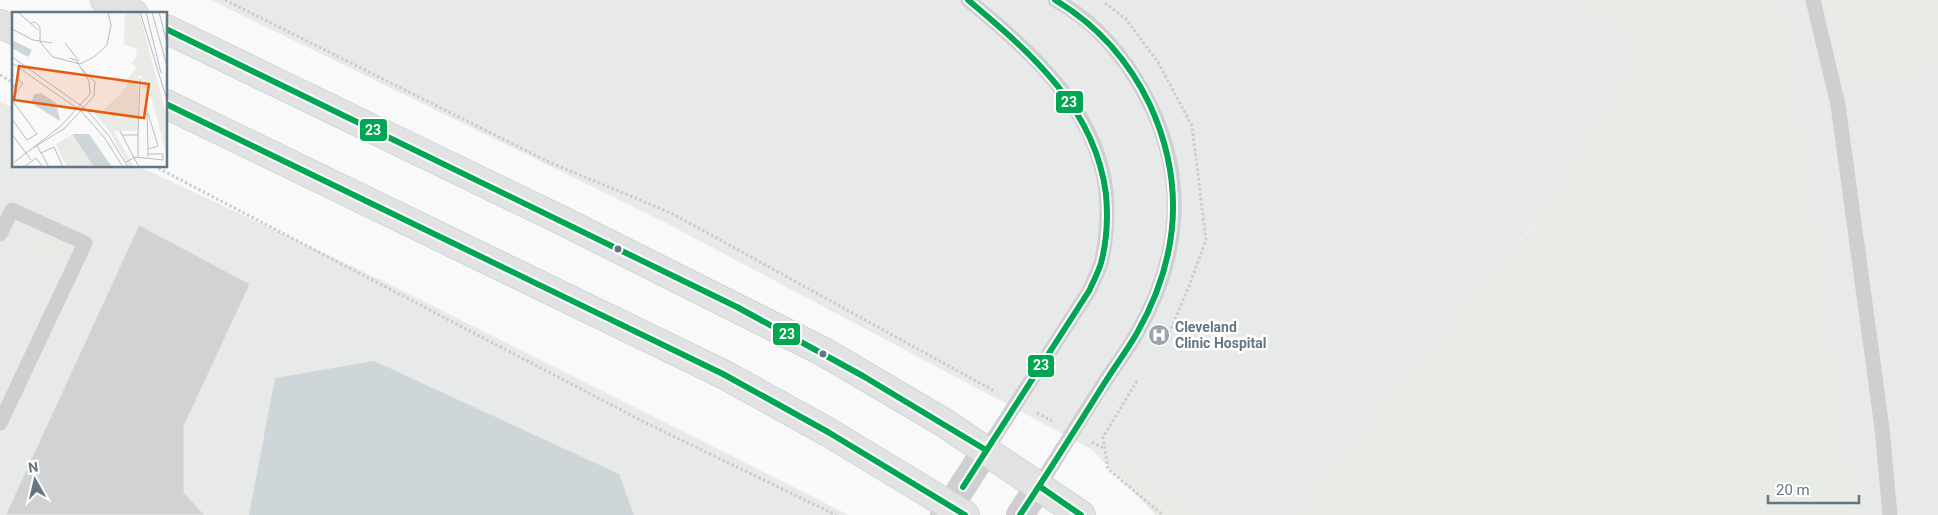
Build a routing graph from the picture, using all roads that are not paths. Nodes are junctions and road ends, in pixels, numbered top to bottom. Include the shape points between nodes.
1 (105, 0) edge
2 (968, 0) edge
3 (1055, 0) edge
4 (1814, 0) edge
5 (130, 12) edge
6 (0, 24) edge
7 (12, 29) edge
8 (168, 31) edge
9 (168, 105) edge
10 (0, 234) edge
11 (0, 423) edge
12 (986, 450) junction
13 (1039, 486) junction
14 (953, 512) edge
15 (1020, 515) edge
16 (1081, 515) edge
17 (1890, 515) edge

1 - 5 main road
2 - 12 lane via 1019,44 1078,110 1101,162 1106,191 1106,240 1089,291
3 - 13 lane via 1104,37 1141,86 1166,143 1174,207 1168,261 1138,333
4 - 17 lane via 1838,105 1882,428
6 - 7 main road
8 - 12 main road via 737,307 824,352
9 - 14 main road via 723,374 828,432
10 - 11 lane via 12,210 85,243
12 - 13 main road
12 - 14 street
13 - 15 street
13 - 16 main road

